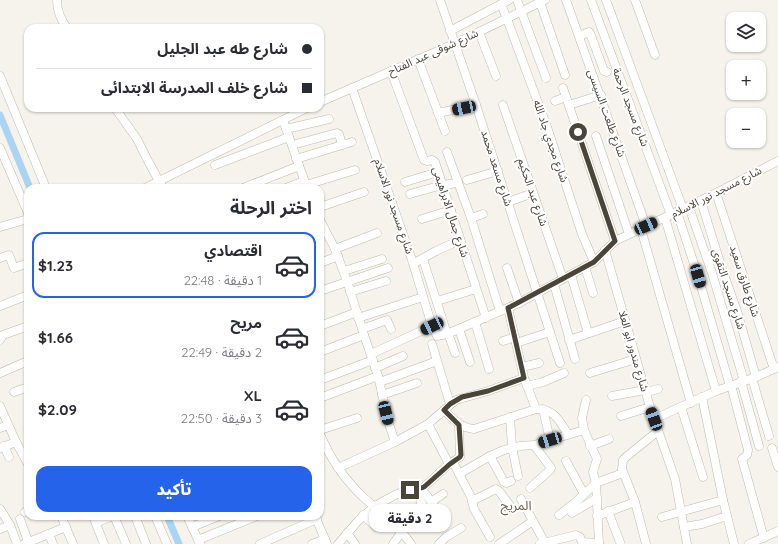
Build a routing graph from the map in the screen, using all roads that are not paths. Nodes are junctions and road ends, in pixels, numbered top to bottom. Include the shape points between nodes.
1 (57, 0) edge
2 (440, 0) edge
3 (509, 0) edge
4 (518, 0) edge
5 (566, 0) edge
6 (591, 0) edge
7 (606, 0) edge
8 (635, 0) edge
9 (543, 1) edge
10 (501, 4) junction
11 (522, 12) junction
12 (507, 19) junction
13 (64, 24) edge
14 (450, 31) junction
15 (479, 32) junction
16 (579, 36) junction
17 (454, 44) junction
18 (655, 55) dead end
19 (418, 59) junction
20 (391, 71) junction
21 (607, 72) dead end
22 (565, 75) dead end
23 (0, 76) edge
24 (496, 76) dead end
25 (546, 78) dead end
26 (352, 88) junction
27 (563, 88) dead end
28 (601, 95) junction
29 (324, 100) edge
30 (555, 101) dead end
31 (567, 101) junction
32 (476, 105) junction
33 (503, 105) dead end
34 (118, 112) edge
35 (299, 112) edge
36 (438, 113) junction
37 (329, 119) dead end
38 (283, 120) junction
39 (445, 131) dead end
40 (596, 136) dead end
41 (289, 137) junction
42 (352, 142) dead end
43 (342, 145) junction
44 (0, 150) edge
45 (447, 152) dead end
46 (778, 161) edge
47 (298, 162) junction
48 (215, 165) dead end
49 (4, 166) edge
50 (355, 170) dead end
51 (498, 171) junction
52 (438, 172) junction
53 (467, 180) dead end
54 (405, 182) dead end
55 (458, 183) junction
56 (44, 184) edge
57 (160, 184) edge
58 (163, 184) edge
59 (251, 184) edge
60 (306, 184) edge
61 (309, 184) edge
62 (442, 185) junction
63 (364, 192) dead end
64 (533, 193) junction
65 (716, 193) junction
66 (410, 194) dead end
67 (701, 201) junction
68 (508, 202) junction
69 (24, 205) edge
70 (324, 206) edge
71 (451, 210) junction
72 (677, 212) junction
73 (482, 214) dead end
74 (470, 218) junction
75 (24, 219) edge
76 (422, 219) dead end
77 (0, 227) edge
78 (644, 227) junction
79 (324, 228) edge
80 (377, 233) dead end
81 (629, 234) junction
82 (460, 240) junction
83 (615, 241) junction
84 (605, 250) junction
85 (336, 253) junction
86 (0, 258) edge
87 (382, 259) dead end
88 (423, 259) junction
89 (324, 260) edge
90 (412, 260) junction
91 (594, 262) junction
92 (24, 264) edge
93 (585, 267) junction
94 (388, 268) dead end
95 (508, 268) dead end
96 (722, 269) junction
97 (344, 271) junction
98 (712, 273) junction
99 (698, 276) junction
100 (567, 277) junction
101 (347, 281) junction
102 (386, 281) dead end
103 (554, 284) junction
104 (476, 289) junction
105 (324, 290) edge
106 (350, 292) junction
107 (537, 293) junction
108 (593, 293) dead end
109 (24, 296) edge
110 (423, 297) junction
111 (436, 301) junction
112 (519, 303) junction
113 (1, 305) edge
114 (504, 310) junction
115 (357, 315) junction
116 (486, 318) junction
117 (625, 321) junction
118 (475, 322) junction
119 (324, 325) edge
120 (432, 326) junction
121 (24, 327) edge
122 (391, 329) dead end
123 (459, 329) junction
124 (363, 332) junction
125 (550, 332) junction
126 (447, 333) junction
127 (588, 333) junction
128 (0, 340) edge
129 (516, 340) junction
130 (569, 340) junction
131 (503, 341) dead end
132 (432, 344) dead end
133 (324, 350) edge
134 (455, 353) dead end
135 (403, 356) dead end
136 (574, 359) dead end
137 (636, 359) junction
138 (373, 361) junction
139 (437, 361) junction
140 (470, 362) dead end
141 (539, 363) dead end
142 (560, 363) dead end
143 (24, 364) edge
144 (522, 366) junction
145 (776, 368) edge
146 (490, 369) dead end
147 (0, 373) edge
148 (564, 373) dead end
149 (590, 373) dead end
150 (524, 378) junction
151 (324, 379) edge
152 (379, 379) junction
153 (748, 379) junction
154 (417, 382) dead end
155 (527, 386) junction
156 (731, 386) junction
157 (24, 388) edge
158 (658, 389) dead end
159 (645, 391) junction
160 (716, 391) junction
161 (14, 392) dead end
162 (382, 395) junction
163 (612, 396) dead end
164 (324, 397) edge
165 (702, 397) junction
166 (586, 400) dead end
167 (691, 403) junction
168 (450, 404) junction
169 (0, 406) edge
170 (650, 407) junction
171 (681, 407) junction
172 (540, 409) junction
173 (444, 410) junction
174 (621, 416) dead end
175 (510, 417) junction
176 (357, 418) dead end
177 (654, 419) junction
178 (428, 424) junction
179 (459, 425) junction
180 (4, 427) edge
181 (324, 429) edge
182 (584, 430) junction
183 (658, 431) junction
184 (568, 434) junction
185 (769, 436) dead end
186 (609, 439) dead end
187 (550, 440) junction
188 (16, 442) junction
189 (324, 442) edge
190 (395, 442) junction
191 (534, 445) junction
192 (590, 446) junction
193 (760, 446) dead end
194 (2, 447) edge
195 (512, 447) junction
196 (772, 448) dead end
197 (490, 456) junction
198 (9, 457) dead end
199 (24, 457) edge
200 (566, 460) dead end
201 (451, 463) junction
202 (778, 467) edge
203 (338, 468) junction
204 (623, 473) junction
205 (459, 474) junction
206 (518, 476) dead end
207 (704, 477) dead end
208 (511, 481) dead end
209 (596, 483) junction
210 (530, 488) dead end
211 (418, 489) junction
212 (443, 494) dead end
213 (584, 494) junction
214 (597, 498) junction
215 (521, 499) dead end
216 (723, 500) junction
217 (472, 501) junction
218 (431, 502) junction
219 (635, 502) junction
220 (421, 504) junction
221 (375, 506) junction
222 (511, 507) dead end
223 (0, 509) edge
224 (438, 510) dead end
225 (608, 511) junction
226 (681, 512) junction
227 (572, 513) dead end
228 (364, 515) junction
229 (559, 515) dead end
230 (597, 516) junction
231 (727, 516) junction
232 (662, 517) dead end
233 (25, 520) edge
234 (62, 520) edge
235 (95, 520) edge
236 (115, 520) edge
237 (137, 520) edge
238 (157, 520) edge
239 (189, 520) edge
240 (209, 520) edge
241 (248, 520) edge
242 (310, 520) edge
243 (317, 520) edge
244 (532, 521) junction
245 (10, 525) junction
246 (434, 525) dead end
247 (66, 527) junction
248 (192, 527) junction
249 (376, 527) dead end
250 (684, 527) junction
251 (461, 528) dead end
252 (0, 529) edge
253 (402, 531) junction
254 (778, 531) edge
255 (347, 533) junction
256 (49, 534) junction
257 (766, 536) junction
258 (490, 537) dead end
259 (326, 541) edge
260 (199, 542) edge
261 (620, 542) dead end
262 (28, 543) edge
263 (441, 543) edge
264 (542, 543) edge
265 (17, 544) edge
266 (53, 544) edge
267 (73, 544) edge
268 (104, 544) edge
269 (126, 544) edge
270 (146, 544) edge
271 (167, 544) edge
272 (260, 544) edge
273 (312, 544) edge
274 (338, 544) edge
275 (355, 544) edge
276 (393, 544) edge
277 (411, 544) edge
278 (499, 544) edge
279 (599, 544) edge
280 (646, 544) edge
281 (687, 544) edge
282 (734, 544) edge
283 (750, 544) edge
284 (771, 544) edge

1 - 13 street via 57,9
2 - 14 street, شارع مسعد محمد
3 - 10 street, شارع شوقى عبد الفتاح
4 - 11 street
5 - 16 street, شارع طلعت السيسى
6 - 72 street, شارع مسجد الرحمة
7 - 72 street
8 - 18 street
9 - 11 street, شارع شوقى عبد الفتاح
9 - 22 street
10 - 12 street, شارع مجدي جاد الله
10 - 14 street, شارع شوقى عبد الفتاح
11 - 12 street, شارع شوقى عبد الفتاح
11 - 25 street
12 - 15 street, شارع شوقى عبد الفتاح
12 - 91 street, شارع مجدي جاد الله
14 - 17 street, شارع مسعد محمد
15 - 17 street, شارع شوقى عبد الفتاح
15 - 24 street
16 - 21 street via 590,32 604,71
16 - 28 street, شارع طلعت السيسى
17 - 19 street, شارع شوقى عبد الفتاح
17 - 32 street, شارع مسعد محمد
19 - 20 street, شارع شوقى عبد الفتاح
19 - 36 street
20 - 26 street, شارع شوقى عبد الفتاح
20 - 52 street, شارع جمال الابراهيمى via 423,159 434,161
23 - 56 street
26 - 29 street, شارع شوقى عبد الفتاح
26 - 90 street, شارع مسجد نور الاسلام
27 - 31 street
28 - 31 street
28 - 78 street, شارع طلعت السيسى
30 - 31 street
31 - 83 street
32 - 36 street
32 - 51 street, شارع مسعد محمد
33 - 64 street, شارع عبد الحكيم
34 - 57 street via 137,139
35 - 38 street
36 - 39 street
37 - 41 street
38 - 41 street
38 - 58 street
40 - 81 street
41 - 43 street via 337,133
41 - 47 street
41 - 48 street
42 - 43 street
43 - 47 street
44 - 49 street
45 - 55 street
46 - 65 street, شارع مسجد نور الاسلام
47 - 59 street
47 - 60 street
49 - 69 street
50 - 61 street
51 - 53 street
51 - 68 street, شارع مسعد محمد
52 - 54 street
52 - 62 street, شارع جمال الابراهيمى
55 - 62 street
55 - 74 street
62 - 66 street
62 - 71 street, شارع جمال الابراهيمى
63 - 70 street
64 - 68 street
64 - 100 street, شارع عبد الحكيم
65 - 67 street, شارع مسجد نور الاسلام
65 - 145 street, شارع طارق سعيد
67 - 72 street, شارع مسجد نور الاسلام
67 - 96 street, شارع مسجد التقوى
68 - 107 street, شارع مسعد محمد
71 - 76 street
71 - 82 street, شارع جمال الابراهيمى
72 - 78 street, شارع مسجد نور الاسلام
72 - 98 street
72 - 99 street
72 - 160 street
73 - 74 street
74 - 114 street
75 - 77 street
78 - 81 street, شارع مسجد نور الاسلام
78 - 167 street, شارع طلعت السيسى
79 - 85 street
80 - 85 street
81 - 83 street, شارع مسجد نور الاسلام
82 - 88 street
82 - 104 street, شارع جمال الابراهيمى
83 - 84 street, شارع مسجد نور الاسلام
84 - 91 street, شارع مسجد نور الاسلام
84 - 117 street, شارع مندور ابو العلا
85 - 89 street
85 - 97 street
86 - 92 street via 9,255 14,268
87 - 97 street
88 - 90 street via 416,262
88 - 111 street
90 - 110 street, شارع مسجد نور الاسلام
91 - 93 street, شارع مسجد نور الاسلام
93 - 100 street, شارع مسجد نور الاسلام
93 - 108 street
94 - 101 street
95 - 112 street
96 - 98 street
96 - 153 street, شارع مسجد التقوى via 737,311
97 - 101 street
98 - 99 street
98 - 153 street
99 - 156 street
100 - 103 street, شارع مسجد نور الاسلام
100 - 127 street, شارع عبد الحكيم
101 - 105 street
101 - 106 street
102 - 106 street
103 - 107 street, شارع مسجد نور الاسلام
103 - 130 street
104 - 111 street
104 - 116 street, شارع جمال الابراهيمى
106 - 115 street
107 - 112 street, شارع مسجد نور الاسلام
107 - 125 street, شارع مسعد محمد
109 - 113 street
110 - 115 street
110 - 120 street, شارع مسجد نور الاسلام
111 - 126 street
112 - 114 street, شارع مسجد نور الاسلام
114 - 116 street, شارع مسجد نور الاسلام
114 - 129 street
115 - 119 street
115 - 124 street
116 - 118 street, شارع مسجد نور الاسلام
117 - 127 street
117 - 137 street, شارع مندور ابو العلا
118 - 123 street, شارع مسجد نور الاسلام
118 - 146 street
120 - 126 street via 437,336
120 - 138 street
121 - 128 street via 2,336
122 - 124 street via 387,320
123 - 126 street, شارع مسجد نور الاسلام
123 - 140 street
124 - 133 street
124 - 138 street
125 - 129 street
125 - 142 street, شارع مسعد محمد
126 - 134 street
127 - 130 street
129 - 131 street
129 - 144 street
130 - 136 street
132 - 139 street
135 - 138 street
137 - 149 street
137 - 159 street, شارع مندور ابو العلا
138 - 151 street
138 - 152 street
139 - 152 street
139 - 168 street
141 - 144 street
143 - 147 street
144 - 150 street
145 - 153 street
148 - 155 street
150 - 155 street
150 - 168 street via 462,397
152 - 162 street
152 - 164 street
153 - 156 street
153 - 185 street
153 - 193 street
154 - 162 street
155 - 172 street
156 - 160 street
156 - 257 street via 748,450 742,459
157 - 161 street
158 - 159 street
159 - 163 street
159 - 170 street, شارع مندور ابو العلا
160 - 165 street
162 - 190 street
165 - 167 street
165 - 216 street
166 - 182 street via 583,411
167 - 171 street
168 - 173 street
169 - 180 street
170 - 174 street
170 - 177 street, شارع مندور ابو العلا
171 - 177 street
171 - 207 street
172 - 175 street
172 - 184 street via 556,416
172 - 187 street
173 - 178 street
173 - 179 street
175 - 179 street via 474,429
175 - 195 street
176 - 181 street
177 - 183 street, شارع مندور ابو العلا
178 - 190 street
178 - 201 street
179 - 201 street via 461,455
180 - 188 street
182 - 184 street
182 - 192 street
183 - 204 street via 626,457 622,464
183 - 226 street, شارع مندور ابو العلا via 675,479
184 - 187 street
186 - 192 street
187 - 191 street
188 - 194 street
188 - 199 street
189 - 203 street
190 - 203 street
191 - 195 street
191 - 210 street via 551,468
192 - 209 street via 597,459 593,469
194 - 198 street
195 - 197 street
195 - 206 street
196 - 202 street
197 - 205 street
197 - 208 street via 504,482
200 - 213 street
201 - 205 street
201 - 211 street
203 - 221 street via 356,490
204 - 209 street
204 - 219 street
205 - 217 street
209 - 213 street
209 - 214 street
211 - 218 street
211 - 220 street
211 - 221 street via 407,490
212 - 218 street
213 - 229 street
214 - 227 street
214 - 230 street
215 - 244 street
216 - 226 street
216 - 231 street
217 - 222 street via 496,489
217 - 258 street
218 - 224 street
219 - 225 street
219 - 280 street
220 - 246 street
220 - 253 street
221 - 228 street
221 - 253 street
223 - 245 street
225 - 230 street
225 - 261 street
226 - 232 street
226 - 250 street, شارع مندور ابو العلا
228 - 249 street
228 - 255 street
230 - 279 street
231 - 250 street
231 - 282 street
233 - 262 street
234 - 247 street
235 - 268 street
236 - 269 street
237 - 270 street
238 - 271 street
239 - 248 street
240 - 248 street
241 - 260 street
242 - 272 street
243 - 259 street
244 - 264 street
244 - 278 street
245 - 252 street
245 - 265 street
247 - 256 street
247 - 267 street
248 - 260 street
250 - 281 street, شارع مندور ابو العلا
251 - 263 street
253 - 276 street
253 - 277 street
254 - 257 street
255 - 274 street
255 - 275 street
256 - 262 street
256 - 266 street
257 - 283 street
257 - 284 street
259 - 273 street
264 - 279 street via 576,535 580,536 582,542

